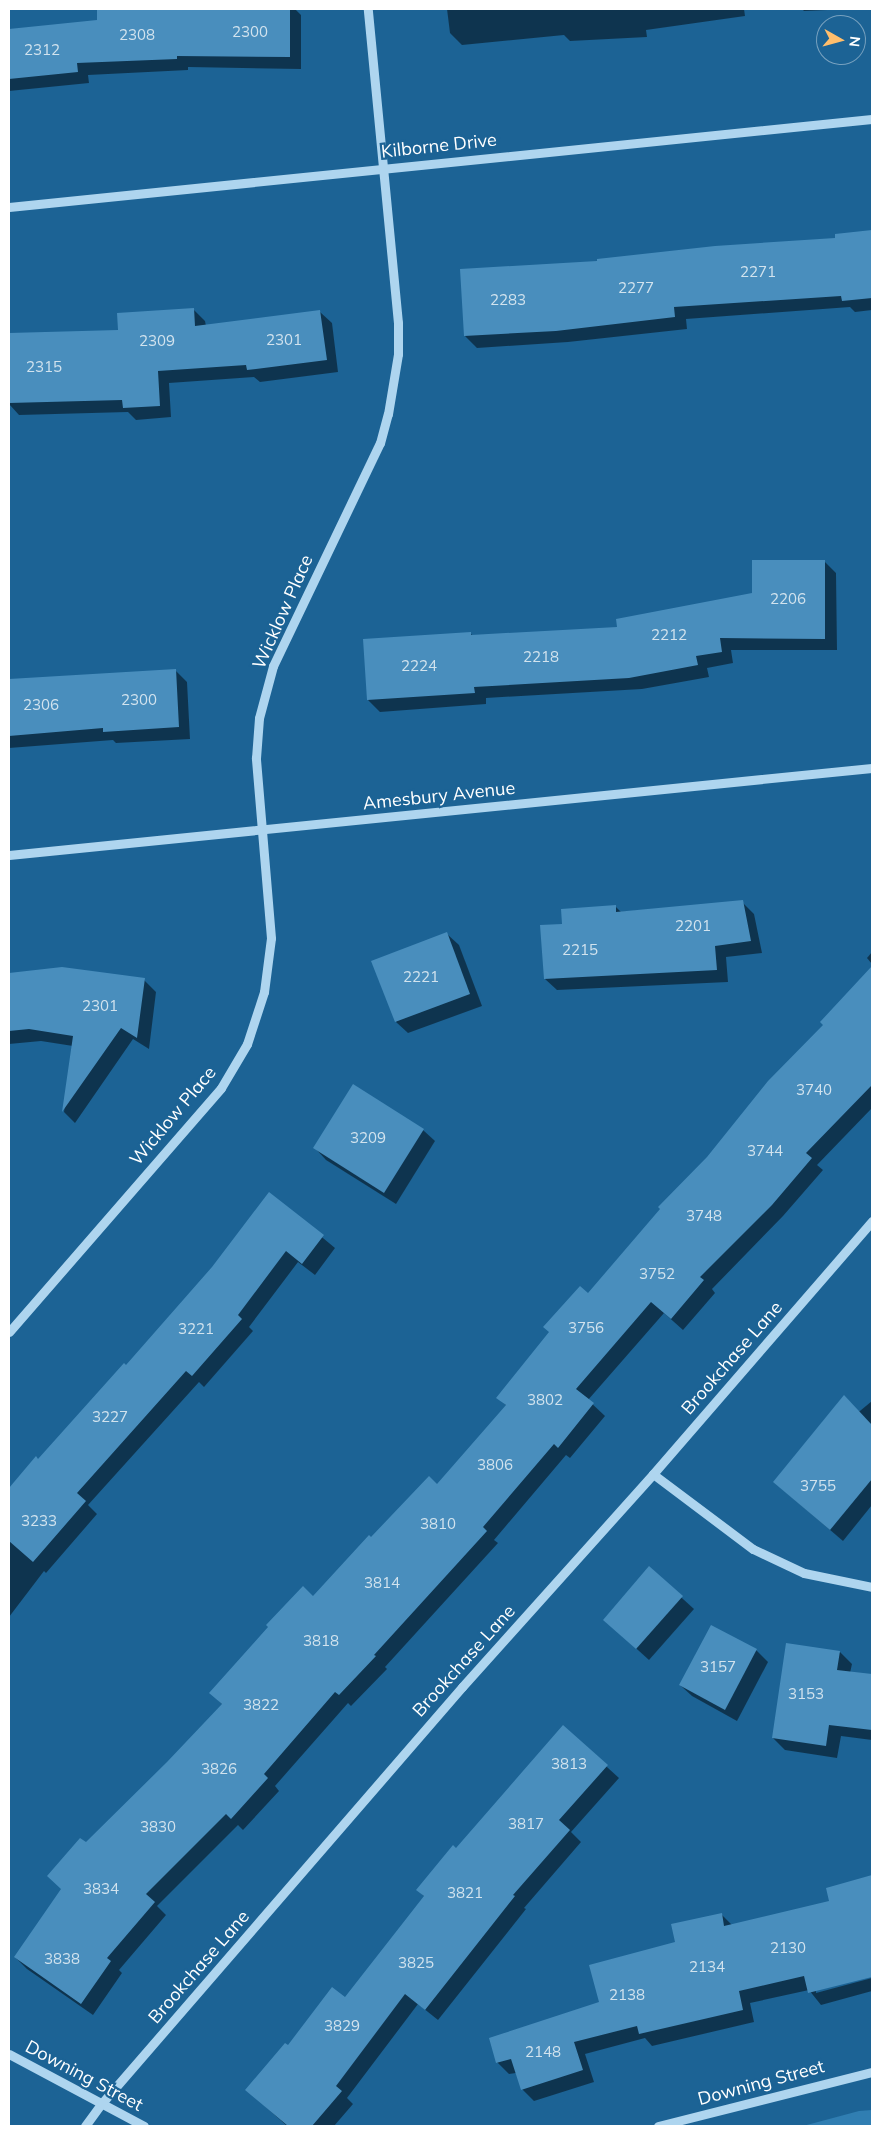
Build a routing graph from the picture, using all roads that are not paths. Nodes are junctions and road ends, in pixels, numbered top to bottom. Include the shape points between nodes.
1 (368, 9) edge
2 (872, 119) edge
3 (384, 169) junction
4 (9, 207) edge
5 (872, 768) edge
6 (262, 831) junction
7 (9, 856) edge
8 (872, 1221) edge
9 (9, 1332) edge
10 (653, 1474) junction
11 (872, 1587) edge
12 (9, 2054) edge
13 (872, 2072) edge
14 (102, 2103) junction
15 (85, 2126) edge
16 (144, 2126) edge
17 (658, 2126) edge

1 - 3 street, Wicklow Place
2 - 3 street, Kilborne Drive
3 - 4 street, Kilborne Drive
3 - 6 street, Wicklow Place via 398,323 398,354 388,414 380,443 273,666 259,718 257,748
5 - 6 street, Amesbury Avenue
6 - 7 street, Amesbury Avenue
6 - 9 street, Wicklow Place via 270,938 264,992 247,1044 221,1088
8 - 10 street, Brookchase Lane
10 - 11 street via 753,1549 804,1573
10 - 14 street, Brookchase Lane via 462,1687
12 - 14 street, Downing Street
13 - 17 street, Downing Street
14 - 15 street, Brookchase Lane
14 - 16 street, Downing Street

